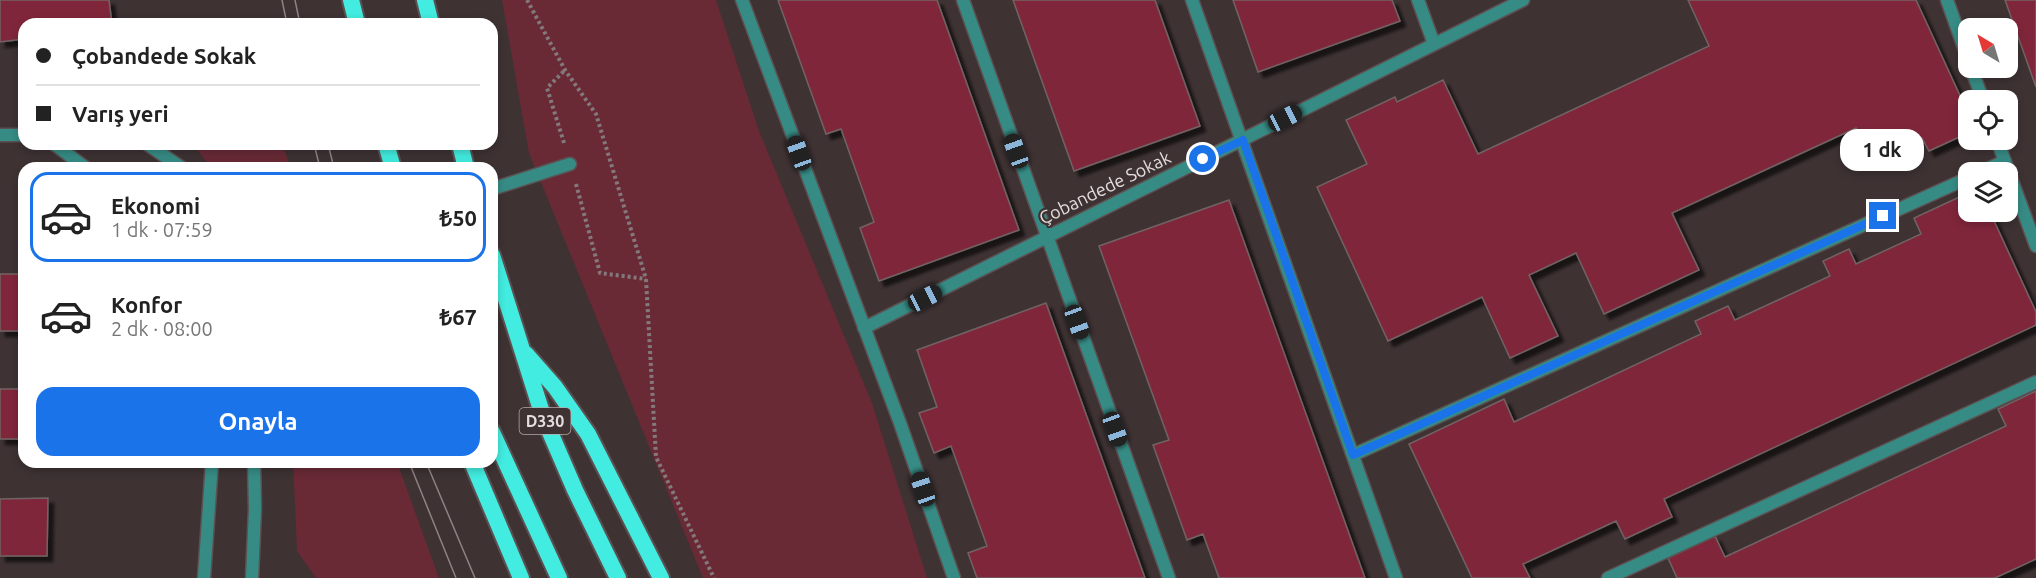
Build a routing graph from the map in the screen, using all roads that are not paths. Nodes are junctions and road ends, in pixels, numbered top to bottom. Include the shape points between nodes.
1 (351, 0) edge
2 (425, 0) edge
3 (742, 0) edge
4 (963, 0) edge
5 (1192, 0) edge
6 (1419, 0) edge
7 (1523, 0) edge
8 (1947, 0) edge
9 (356, 18) edge
10 (430, 18) edge
11 (1958, 30) edge
12 (1434, 44) junction
13 (0, 135) edge
14 (18, 135) edge
15 (1243, 140) junction
16 (62, 150) edge
17 (156, 150) edge
18 (2001, 150) edge
19 (2005, 161) joint
20 (78, 162) edge
21 (173, 162) edge
22 (570, 164) dead end
23 (1958, 183) edge
24 (498, 187) edge
25 (1046, 237) junction
26 (2036, 246) edge
27 (498, 274) edge
28 (864, 328) junction
29 (522, 349) junction
30 (2036, 382) edge
31 (498, 445) edge
32 (1353, 455) junction
33 (212, 468) edge
34 (254, 468) edge
35 (475, 468) edge
36 (204, 578) edge
37 (252, 578) edge
38 (521, 578) edge
39 (559, 578) edge
40 (618, 578) edge
41 (661, 578) edge
42 (954, 578) edge
43 (1169, 578) edge
44 (1396, 578) edge
45 (1608, 578) edge

1 - 9 highway
2 - 10 highway
3 - 28 street
4 - 25 street
5 - 15 street
6 - 12 street
7 - 12 street, Çobandede Sokak
8 - 11 street
12 - 15 street, Çobandede Sokak
13 - 14 street
15 - 25 street, Çobandede Sokak
15 - 32 street
16 - 20 street
17 - 21 street
18 - 19 street
19 - 26 street
22 - 24 street
23 - 32 street
25 - 28 street, Çobandede Sokak
25 - 43 street
27 - 29 highway, D330
28 - 42 street
29 - 40 highway, D330 via 543,416
29 - 41 highway via 588,434
30 - 45 street
31 - 39 highway, D330
32 - 44 street
33 - 36 street
34 - 37 street
35 - 38 highway

